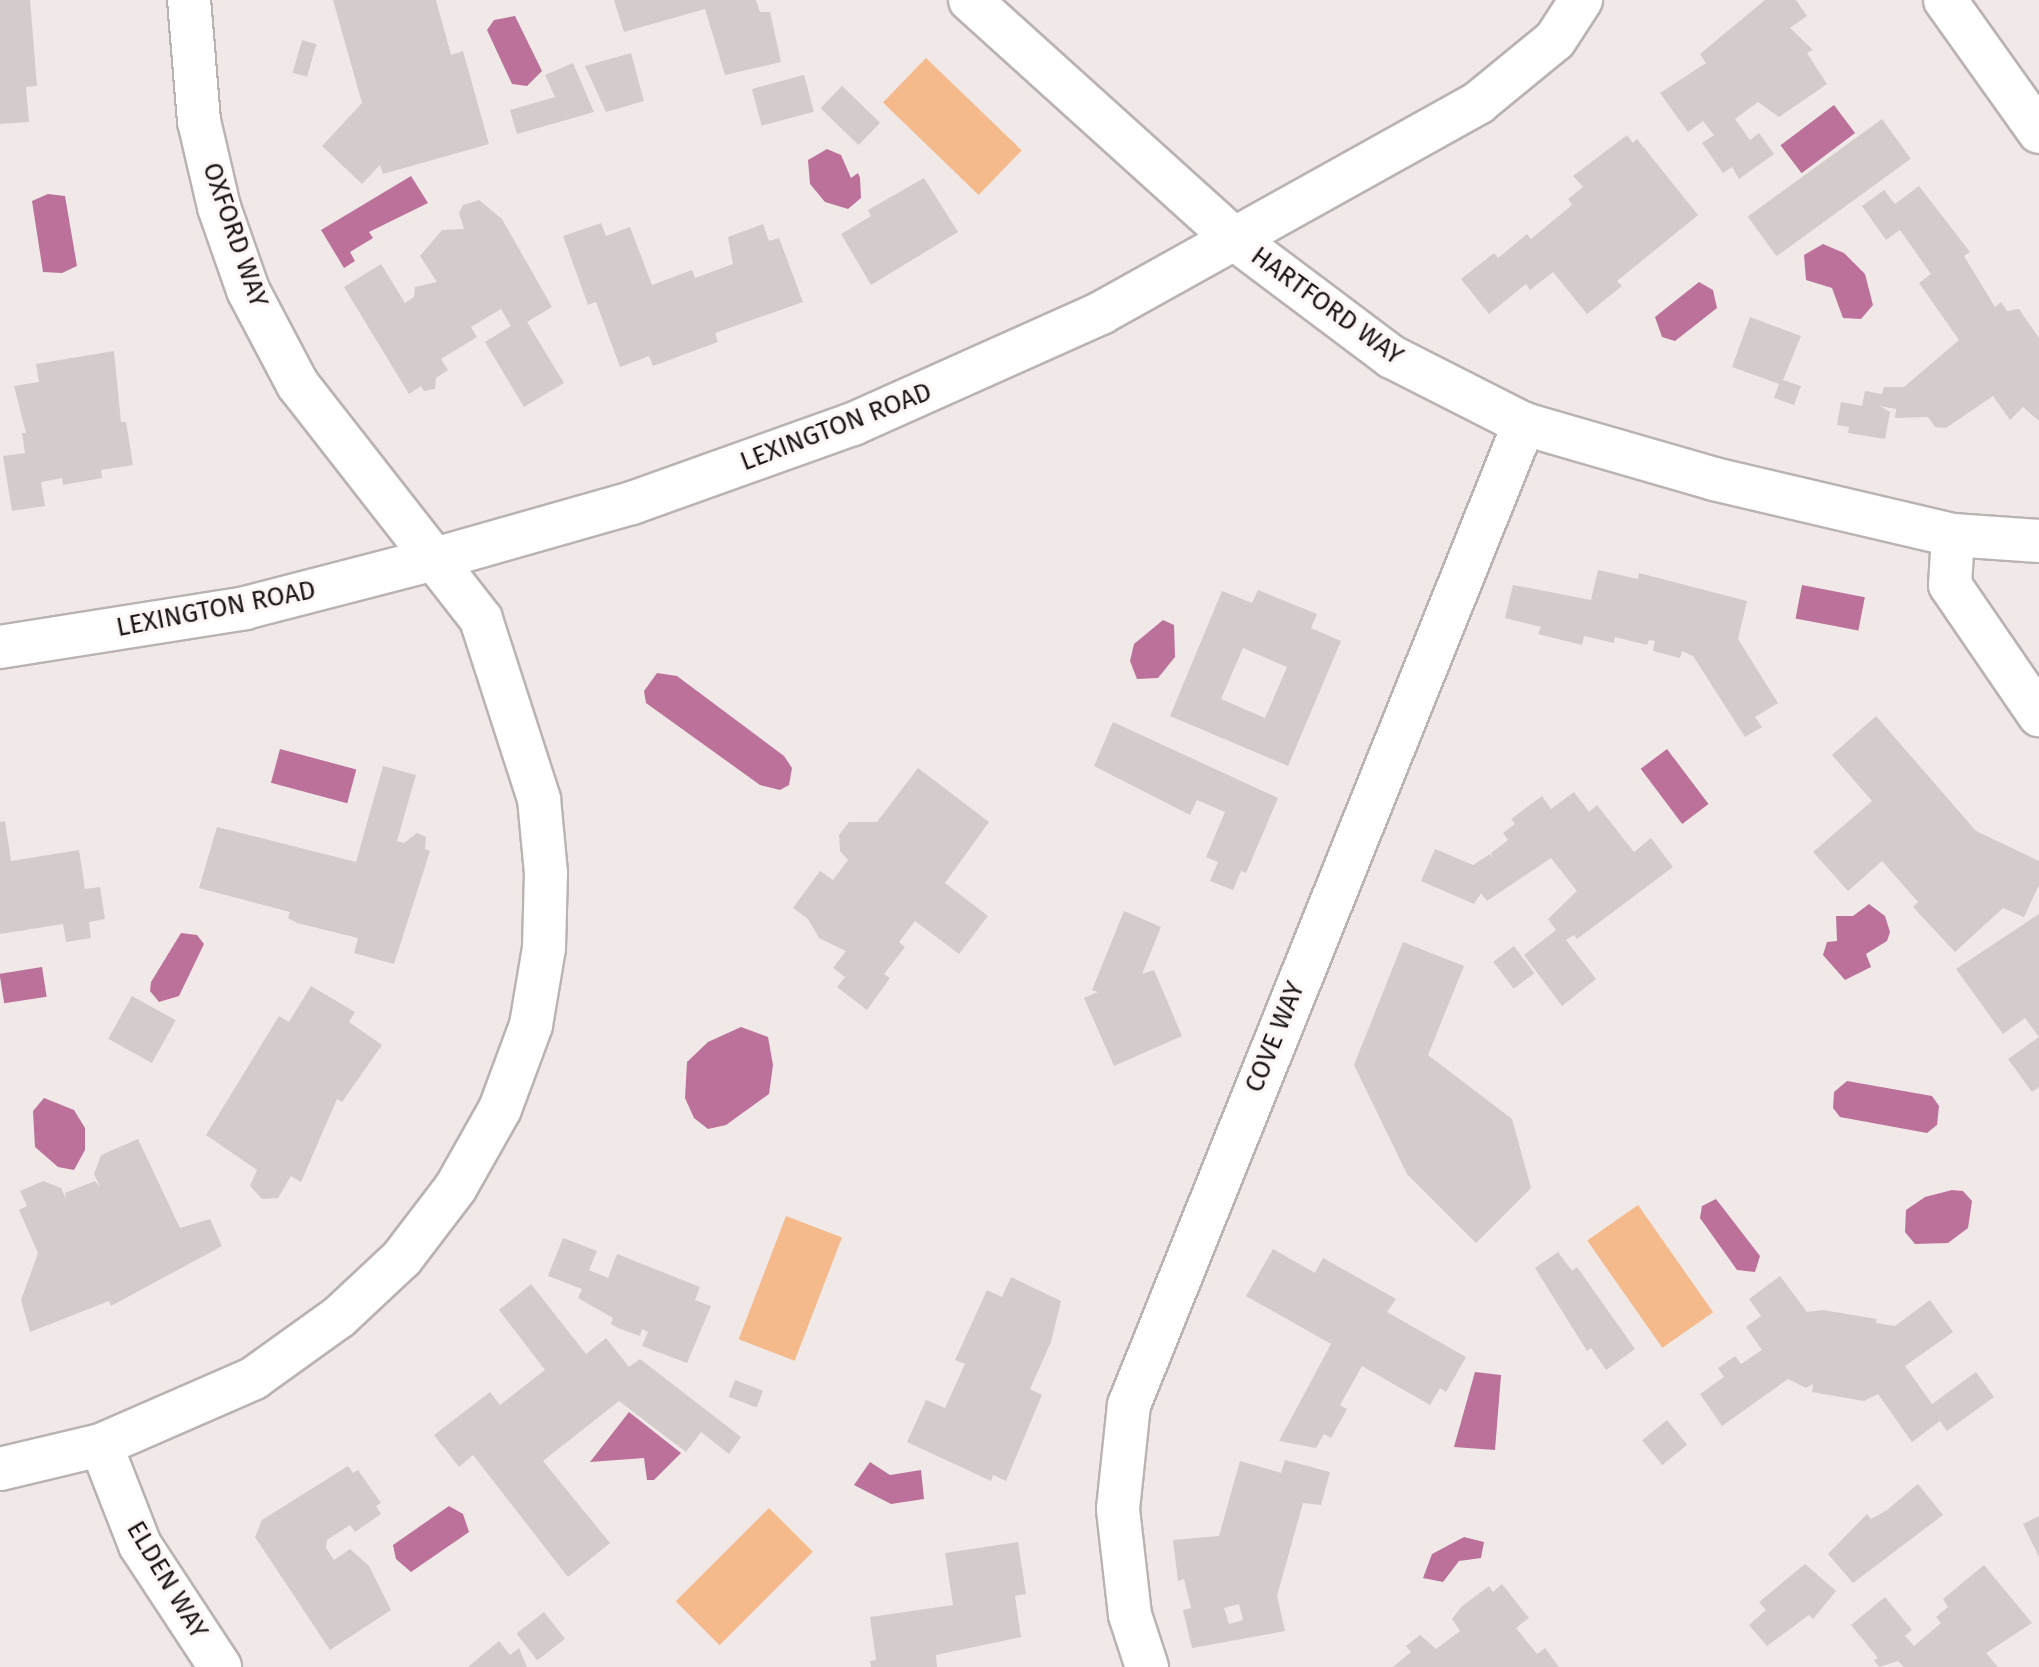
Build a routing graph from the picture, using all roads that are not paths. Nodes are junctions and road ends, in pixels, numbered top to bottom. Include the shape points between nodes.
1 (189, 0) edge
2 (970, 0) edge
3 (1581, 0) edge
4 (1945, 0) edge
5 (2039, 132) edge
6 (1236, 240) junction
7 (1524, 424) junction
8 (1953, 535) junction
9 (2039, 541) edge
10 (435, 559) junction
11 (0, 647) edge
12 (2039, 715) edge
13 (101, 1445) junction
14 (0, 1469) edge
15 (220, 1667) edge
16 (1147, 1667) edge

1 - 10 street, OXFORD WAY via 199,121 219,207 248,290 298,385
2 - 6 street, HARTFORD WAY
3 - 6 street, LEXINGTON ROAD via 1555,40 1478,103
4 - 5 street
6 - 7 street, HARTFORD WAY via 1392,357
6 - 10 street, LEXINGTON ROAD via 1101,313 853,424 632,503
7 - 8 street, HARTFORD WAY via 1714,479
7 - 16 street, COVE WAY via 1129,1405 1118,1509 1130,1615
8 - 9 street, HARTFORD WAY
8 - 12 street via 1950,585
10 - 11 street, LEXINGTON ROAD via 245,608
10 - 13 street, OXFORD WAY via 481,619 539,799 546,873 544,948 531,1025 500,1109 456,1187 402,1258 339,1317 254,1378
13 - 14 street, OXFORD WAY
13 - 15 street, ELDEN WAY via 140,1545

